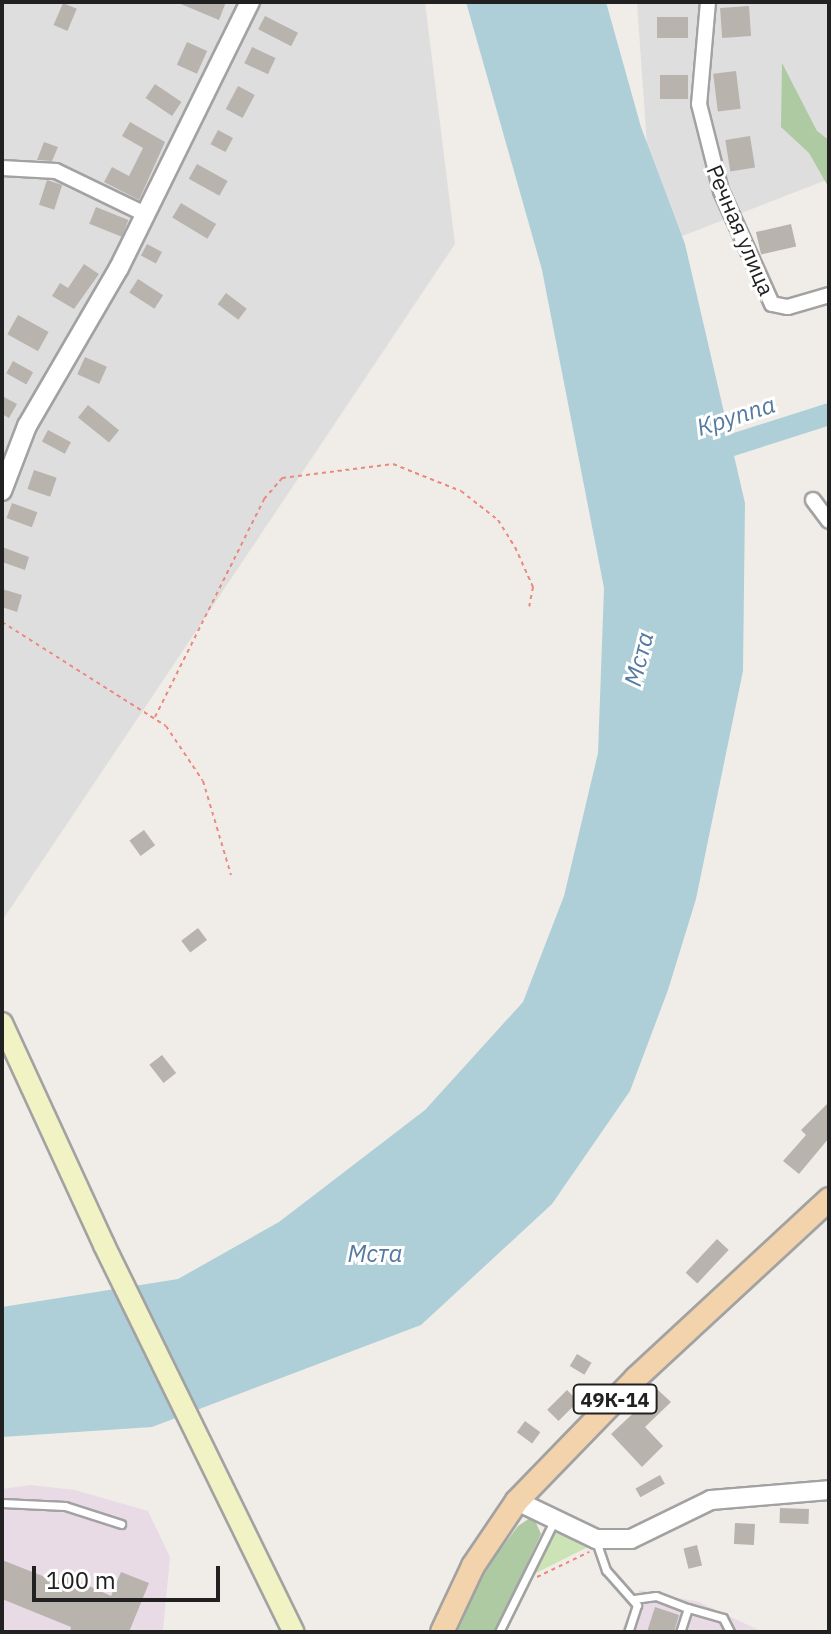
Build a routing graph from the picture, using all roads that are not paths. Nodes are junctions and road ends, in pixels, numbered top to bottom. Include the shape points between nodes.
1 (250, 2) edge
2 (708, 2) edge
3 (2, 168) edge
4 (145, 214) junction
5 (829, 295) edge
6 (9, 452) edge
7 (2, 491) edge
8 (813, 500) dead end
9 (829, 521) edge
10 (2, 1023) edge
11 (829, 1199) edge
12 (829, 1479) edge
13 (829, 1490) edge
14 (810, 1491) junction
15 (517, 1501) junction
16 (2, 1503) edge
17 (556, 1519) junction
18 (121, 1524) dead end
19 (596, 1539) junction
20 (634, 1599) junction
21 (688, 1608) junction
22 (294, 1632) edge
23 (442, 1632) edge
24 (499, 1632) edge
25 (628, 1632) edge
26 (680, 1632) edge
27 (730, 1632) edge

1 - 4 street
2 - 5 street, Речная улица via 699,104 721,191 772,304 788,307
3 - 4 street via 56,171
4 - 6 street
6 - 7 street
8 - 9 street
10 - 22 main road via 104,1245
11 - 15 main road, 49К-14 via 636,1378
12 - 14 street
13 - 14 street
14 - 19 street via 711,1500 631,1539
15 - 17 street
15 - 23 main road, 49К-14 via 473,1566
16 - 18 lane via 65,1506
17 - 19 street
17 - 24 lane
19 - 20 lane via 606,1570
20 - 21 lane via 656,1596
20 - 25 lane
21 - 26 lane
21 - 27 lane via 723,1618

